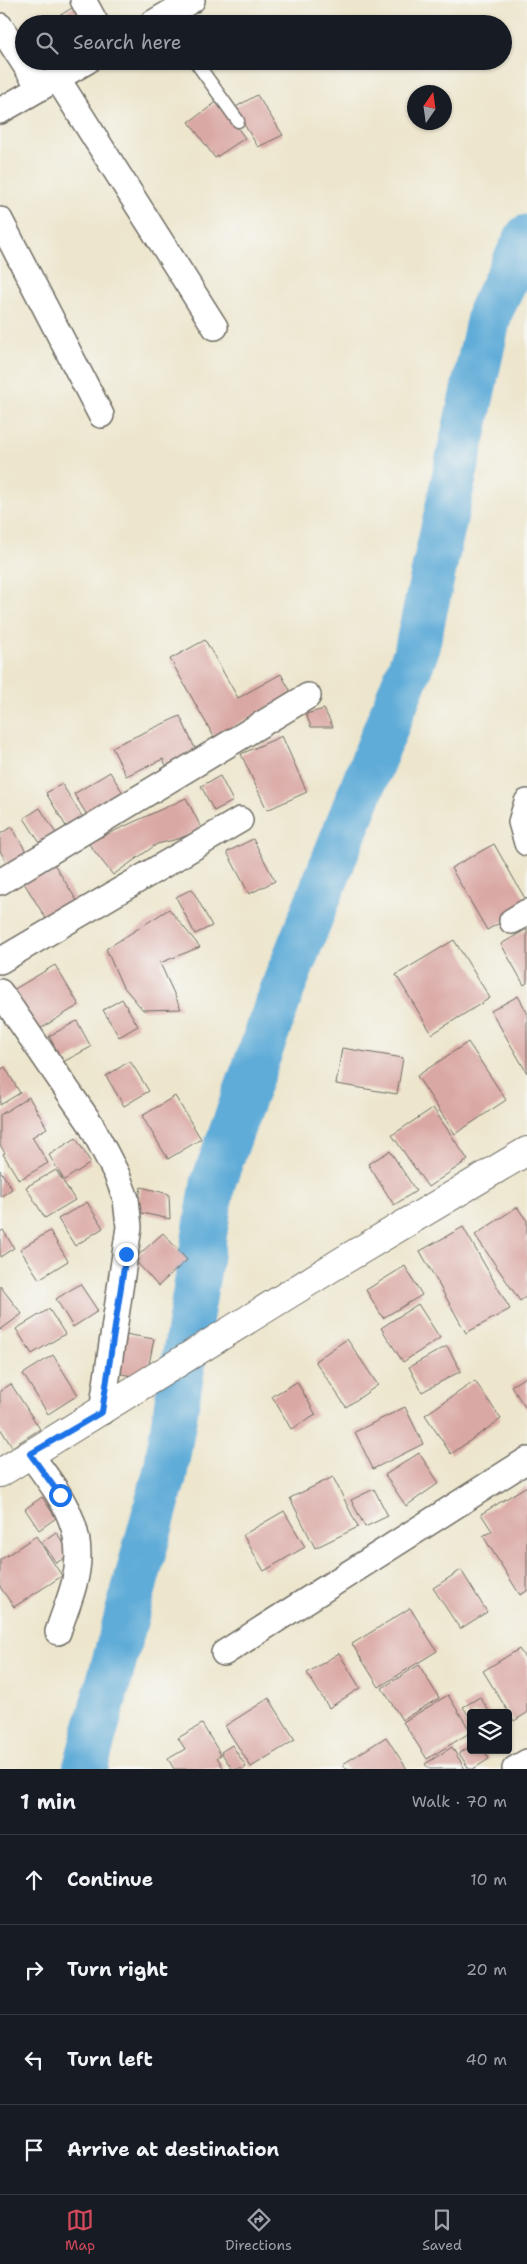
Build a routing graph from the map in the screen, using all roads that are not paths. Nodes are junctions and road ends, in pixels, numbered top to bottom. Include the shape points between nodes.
1 (83, 0) edge
2 (192, 0) edge
3 (91, 15) edge
4 (170, 15) edge
5 (0, 26) edge
6 (15, 43) edge
7 (38, 70) edge
8 (71, 70) edge
9 (201, 70) edge
10 (49, 83) junction
11 (0, 111) edge
12 (238, 121) dead end
13 (0, 220) edge
14 (215, 327) dead end
15 (101, 415) dead end
16 (308, 696) dead end
17 (527, 802) edge
18 (240, 820) dead end
19 (527, 843) edge
20 (0, 882) edge
21 (0, 961) edge
22 (0, 992) edge
23 (527, 1151) edge
24 (102, 1412) junction
25 (30, 1454) junction
26 (527, 1460) edge
27 (0, 1473) edge
28 (58, 1632) dead end
29 (224, 1653) dead end
30 (527, 1762) edge
31 (515, 1769) edge

1 - 3 street
2 - 4 street
5 - 6 street
7 - 10 street
8 - 10 street
9 - 12 lane
10 - 11 street
10 - 14 street
13 - 15 street
16 - 20 street
17 - 19 street via 521,822
18 - 21 street
22 - 24 street via 90,1123 126,1199 129,1228
23 - 24 street via 344,1260
24 - 25 street
25 - 27 street
25 - 28 street via 60,1495 77,1535 75,1583
26 - 29 street
30 - 31 street

